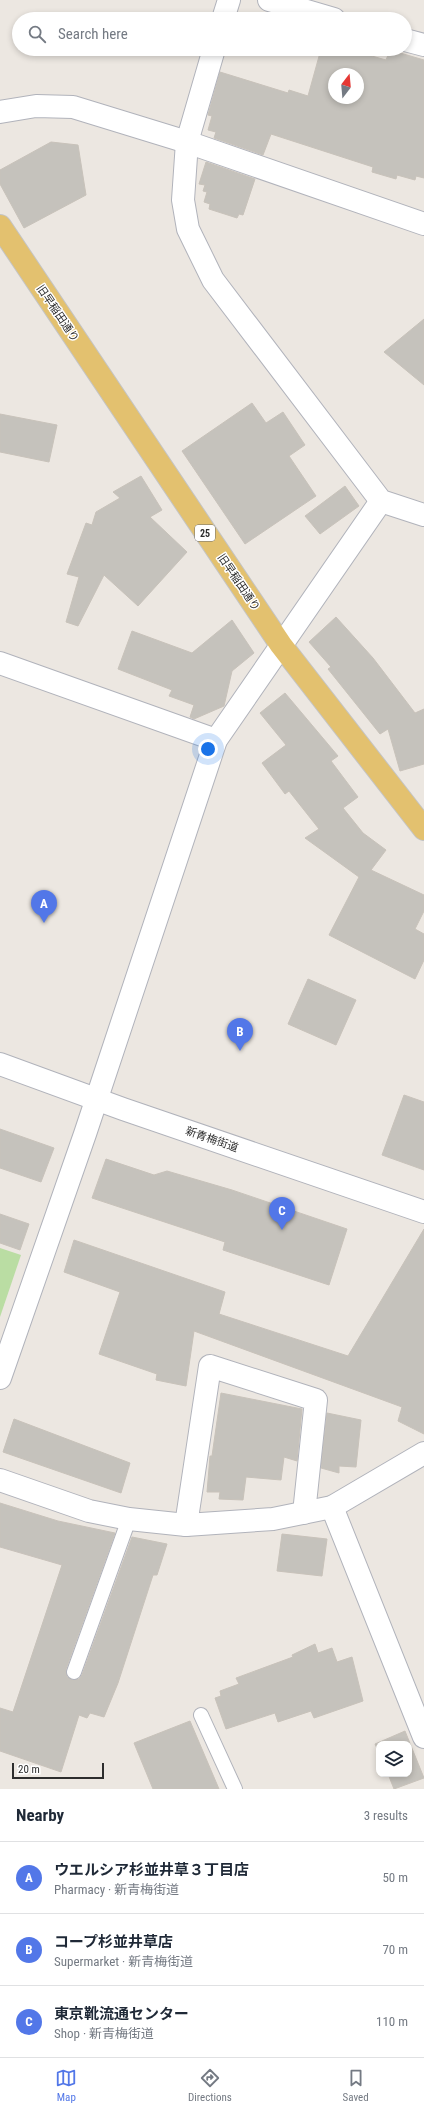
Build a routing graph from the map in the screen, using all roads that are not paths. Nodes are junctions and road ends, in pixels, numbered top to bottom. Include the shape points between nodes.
1 (229, 0) edge
2 (269, 0) edge
3 (226, 12) edge
4 (310, 12) edge
5 (412, 42) edge
6 (424, 45) edge
7 (212, 56) edge
8 (0, 112) edge
9 (187, 142) junction
10 (424, 224) edge
11 (0, 226) edge
12 (381, 501) junction
13 (424, 515) edge
14 (281, 645) junction
15 (0, 663) edge
16 (216, 740) junction
17 (421, 820) edge
18 (0, 1064) edge
19 (96, 1099) junction
20 (424, 1212) edge
21 (0, 1378) edge
22 (424, 1453) edge
23 (0, 1480) edge
24 (332, 1507) junction
25 (304, 1513) junction
26 (129, 1518) junction
27 (186, 1525) junction
28 (74, 1672) dead end
29 (201, 1715) dead end
30 (424, 1737) edge
31 (236, 1789) edge

1 - 3 street
2 - 4 street
5 - 6 street
7 - 9 street
8 - 9 street via 36,106 72,107
9 - 10 street
9 - 12 street via 183,200 188,229 213,280
11 - 14 main road, 旧早稲田通り / 25
12 - 13 street
12 - 14 street
14 - 16 street
14 - 17 main road, 旧早稲田通り / 25
15 - 16 street
16 - 19 street
18 - 19 street, 新青梅街道
19 - 20 street, 新青梅街道
19 - 21 street
22 - 24 street
23 - 26 street via 89,1511
24 - 25 street
24 - 30 street
25 - 27 street via 273,1519
25 - 27 street via 316,1400 210,1366
26 - 27 street
26 - 28 lane
29 - 31 lane

